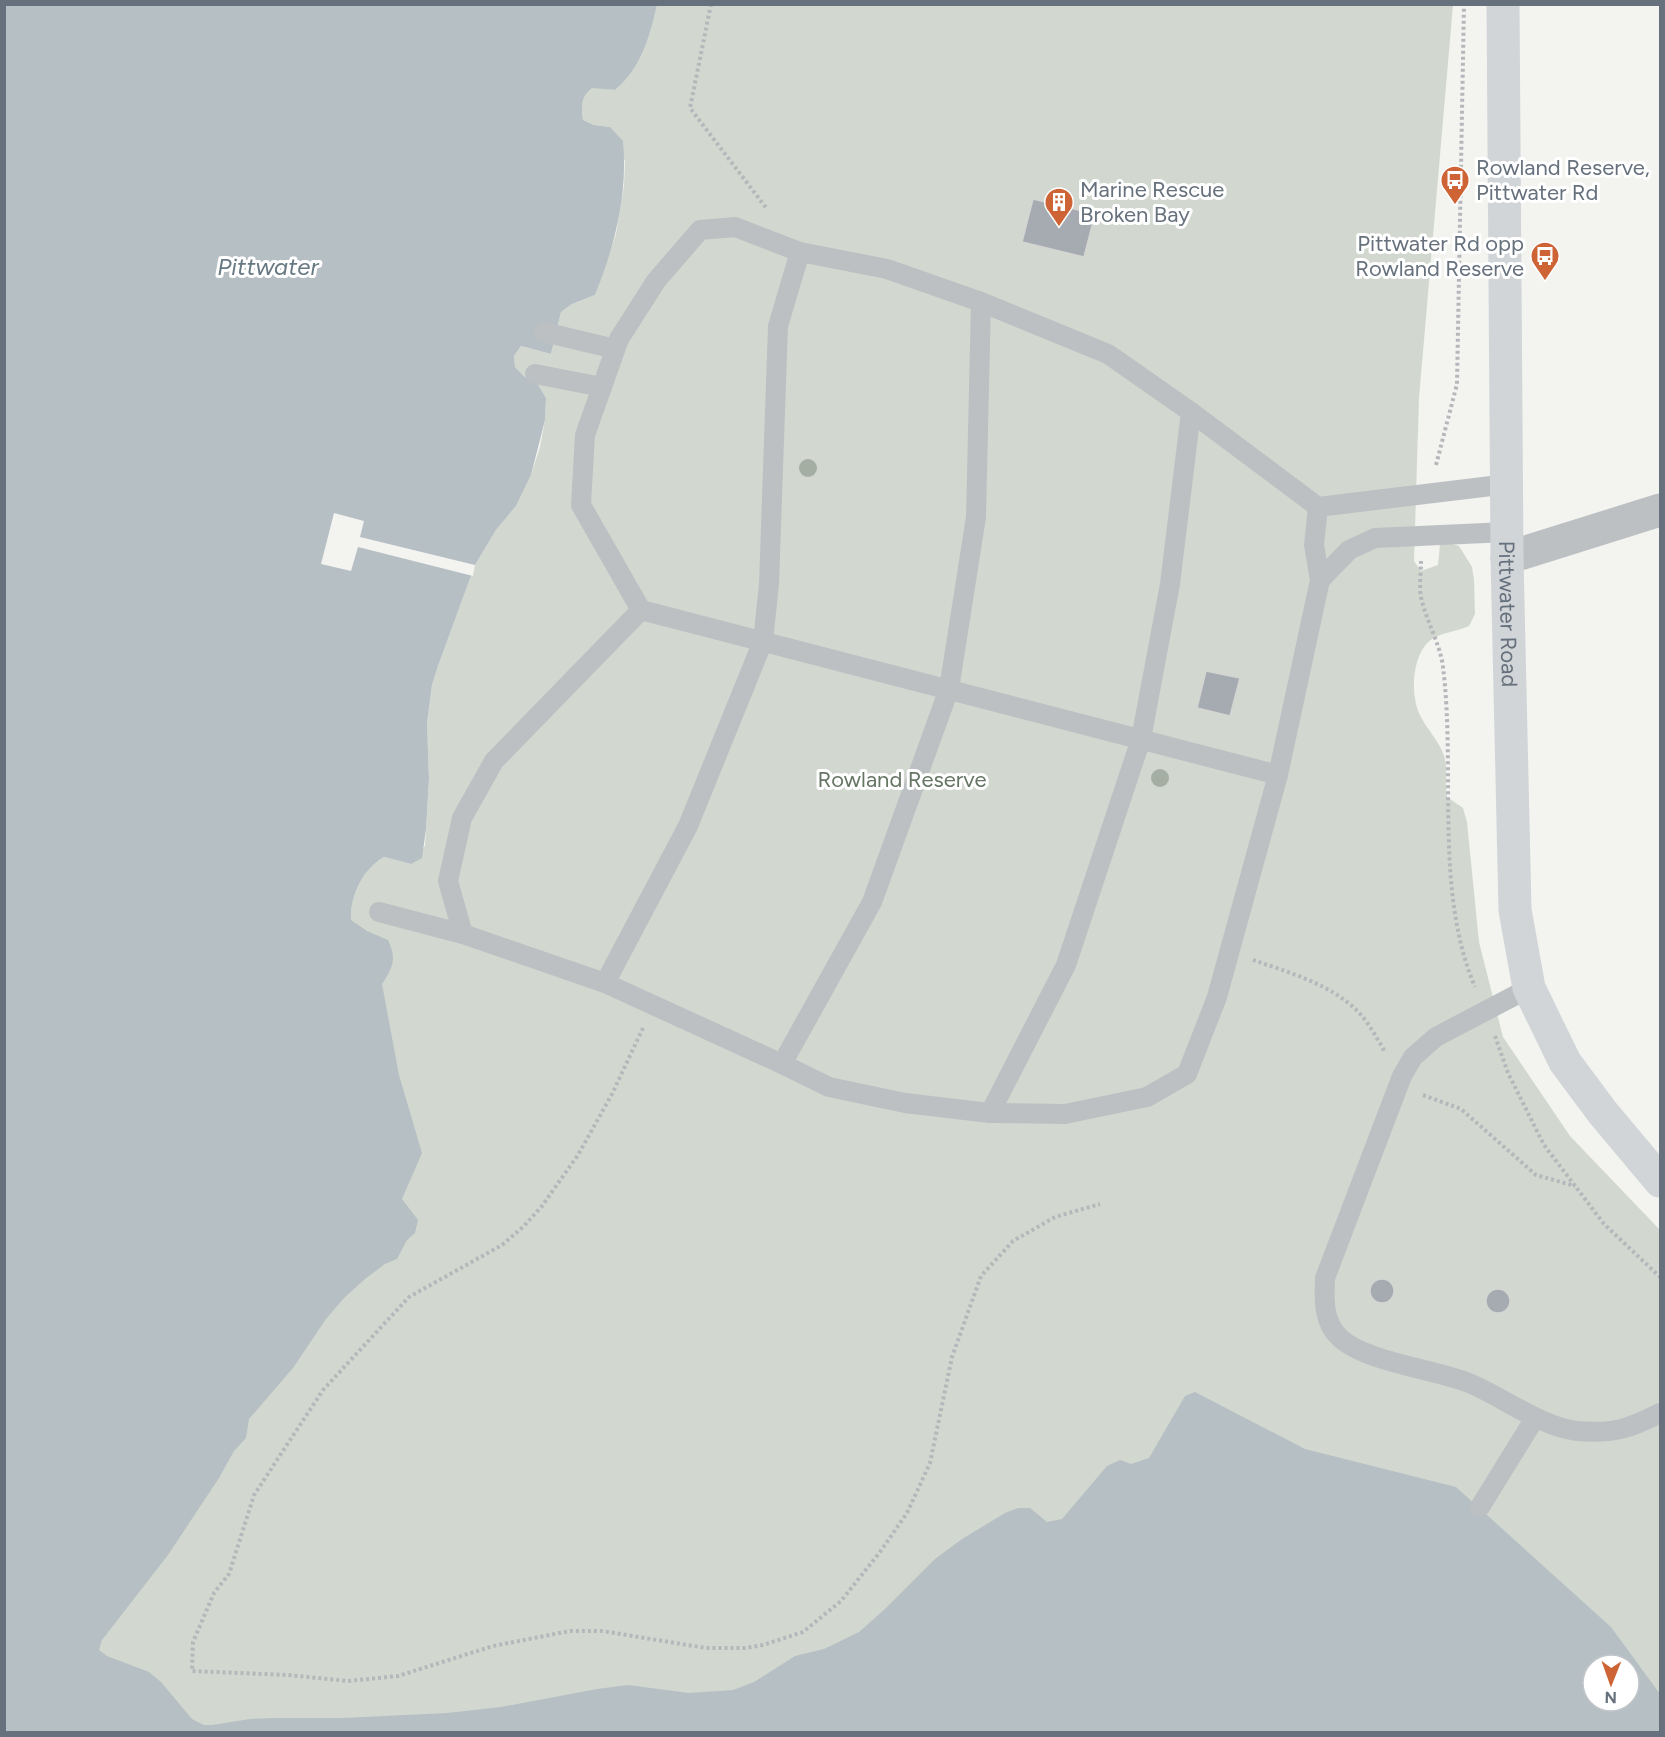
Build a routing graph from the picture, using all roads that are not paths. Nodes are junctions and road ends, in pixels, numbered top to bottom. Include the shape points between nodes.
1 (1503, 4) edge
2 (800, 252) junction
3 (981, 302) junction
4 (544, 332) dead end
5 (615, 349) junction
6 (535, 374) dead end
7 (602, 387) junction
8 (1191, 412) junction
9 (1508, 484) junction
10 (1318, 507) junction
11 (1660, 510) edge
12 (1507, 545) junction
13 (1320, 580) junction
14 (641, 610) junction
15 (763, 641) junction
16 (949, 689) junction
17 (1141, 740) junction
18 (1278, 775) junction
19 (379, 912) dead end
20 (464, 934) junction
21 (605, 983) junction
22 (1529, 988) junction
23 (782, 1064) junction
24 (990, 1113) junction
25 (1660, 1181) edge
26 (1660, 1413) edge
27 (1535, 1418) junction
28 (1480, 1507) dead end

1 - 9 main road, Pittwater Road
2 - 3 lane via 887,269
2 - 5 lane via 735,226 700,230 656,281
2 - 15 lane via 778,326 770,584
3 - 8 lane via 1108,354
3 - 16 lane via 976,517
4 - 5 lane
5 - 7 lane
6 - 7 lane
7 - 14 lane via 585,435 581,505
8 - 10 lane
8 - 17 lane via 1170,584
9 - 10 lane
9 - 12 main road, Pittwater Road
10 - 13 lane via 1314,545
11 - 12 street
12 - 13 lane via 1375,538 1349,550
12 - 22 main road, Pittwater Road via 1515,910
13 - 18 lane
14 - 15 lane
14 - 20 lane via 494,761 462,818 448,881
15 - 16 lane
15 - 21 lane via 688,826
16 - 17 lane
16 - 23 lane via 872,902
17 - 18 lane
17 - 24 lane via 1066,965
18 - 24 lane via 1217,997 1187,1074 1147,1096 1065,1114
19 - 20 lane
20 - 21 lane
21 - 23 lane
22 - 25 main road, Pittwater Road via 1565,1062
22 - 27 lane via 1436,1037 1413,1057 1402,1076 1325,1278 1324,1300 1327,1320 1355,1350 1468,1383
23 - 24 lane via 829,1087 905,1103
26 - 27 lane via 1614,1432 1575,1431
27 - 28 lane

